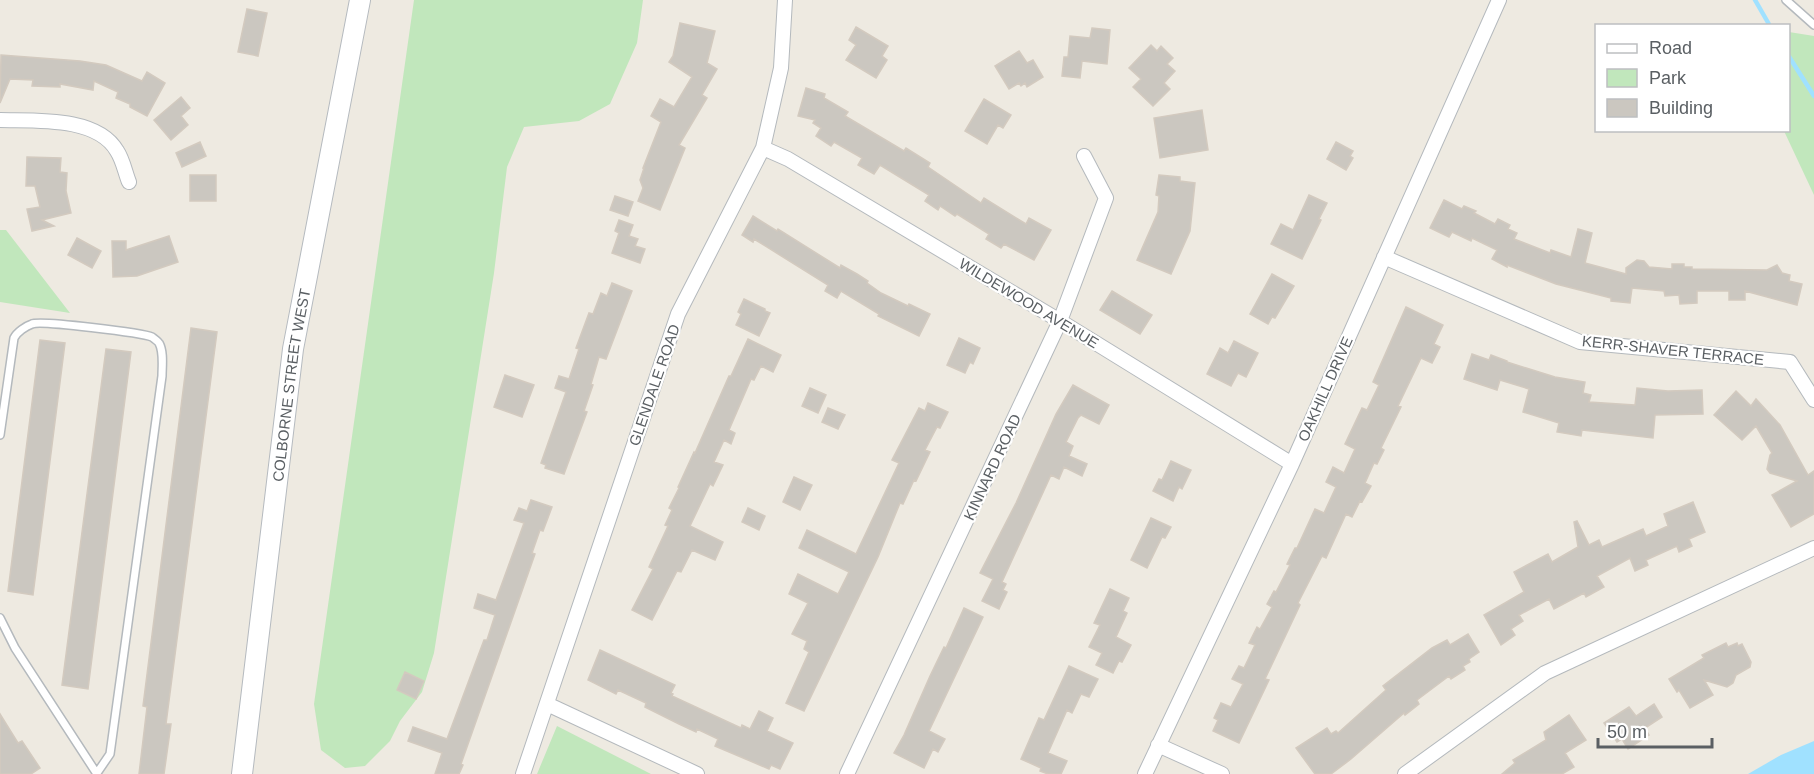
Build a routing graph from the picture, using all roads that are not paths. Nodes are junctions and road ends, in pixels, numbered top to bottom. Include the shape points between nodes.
1 (360, 0) edge
2 (785, 0) edge
3 (1499, 0) edge
4 (1786, 0) edge
5 (1814, 25) edge
6 (0, 120) edge
7 (763, 148) junction
8 (1084, 156) dead end
9 (129, 182) dead end
10 (1384, 257) junction
11 (1060, 321) junction
12 (1814, 400) edge
13 (0, 435) edge
14 (1292, 464) junction
15 (1814, 548) edge
16 (0, 618) edge
17 (547, 704) junction
18 (1158, 745) junction
19 (97, 774) edge
20 (242, 774) edge
21 (523, 774) edge
22 (697, 774) edge
23 (847, 774) edge
24 (1145, 774) edge
25 (1222, 774) edge
26 (1405, 774) edge

1 - 20 main road, COLBORNE STREET WEST via 293,349
2 - 7 street, GLENDALE ROAD via 781,68
3 - 10 street, OAKHILL DRIVE
4 - 5 lane
6 - 9 street via 76,124 96,132 117,151
7 - 11 street, WILDEWOOD AVENUE via 788,159
7 - 17 street, GLENDALE ROAD via 678,314
8 - 11 street, KINNARD ROAD via 1106,198
10 - 12 street, KERR-SHAVER TERRACE via 1580,342 1790,362
10 - 14 street, OAKHILL DRIVE
11 - 14 street, WILDEWOOD AVENUE
11 - 23 street, KINNARD ROAD
13 - 19 lane via 14,338 33,323 138,334 159,342 162,375 110,754
14 - 18 street, OAKHILL DRIVE
15 - 26 street via 1545,673
16 - 19 lane via 15,648
17 - 21 street, GLENDALE ROAD
17 - 22 street
18 - 24 street, OAKHILL DRIVE
18 - 25 street

